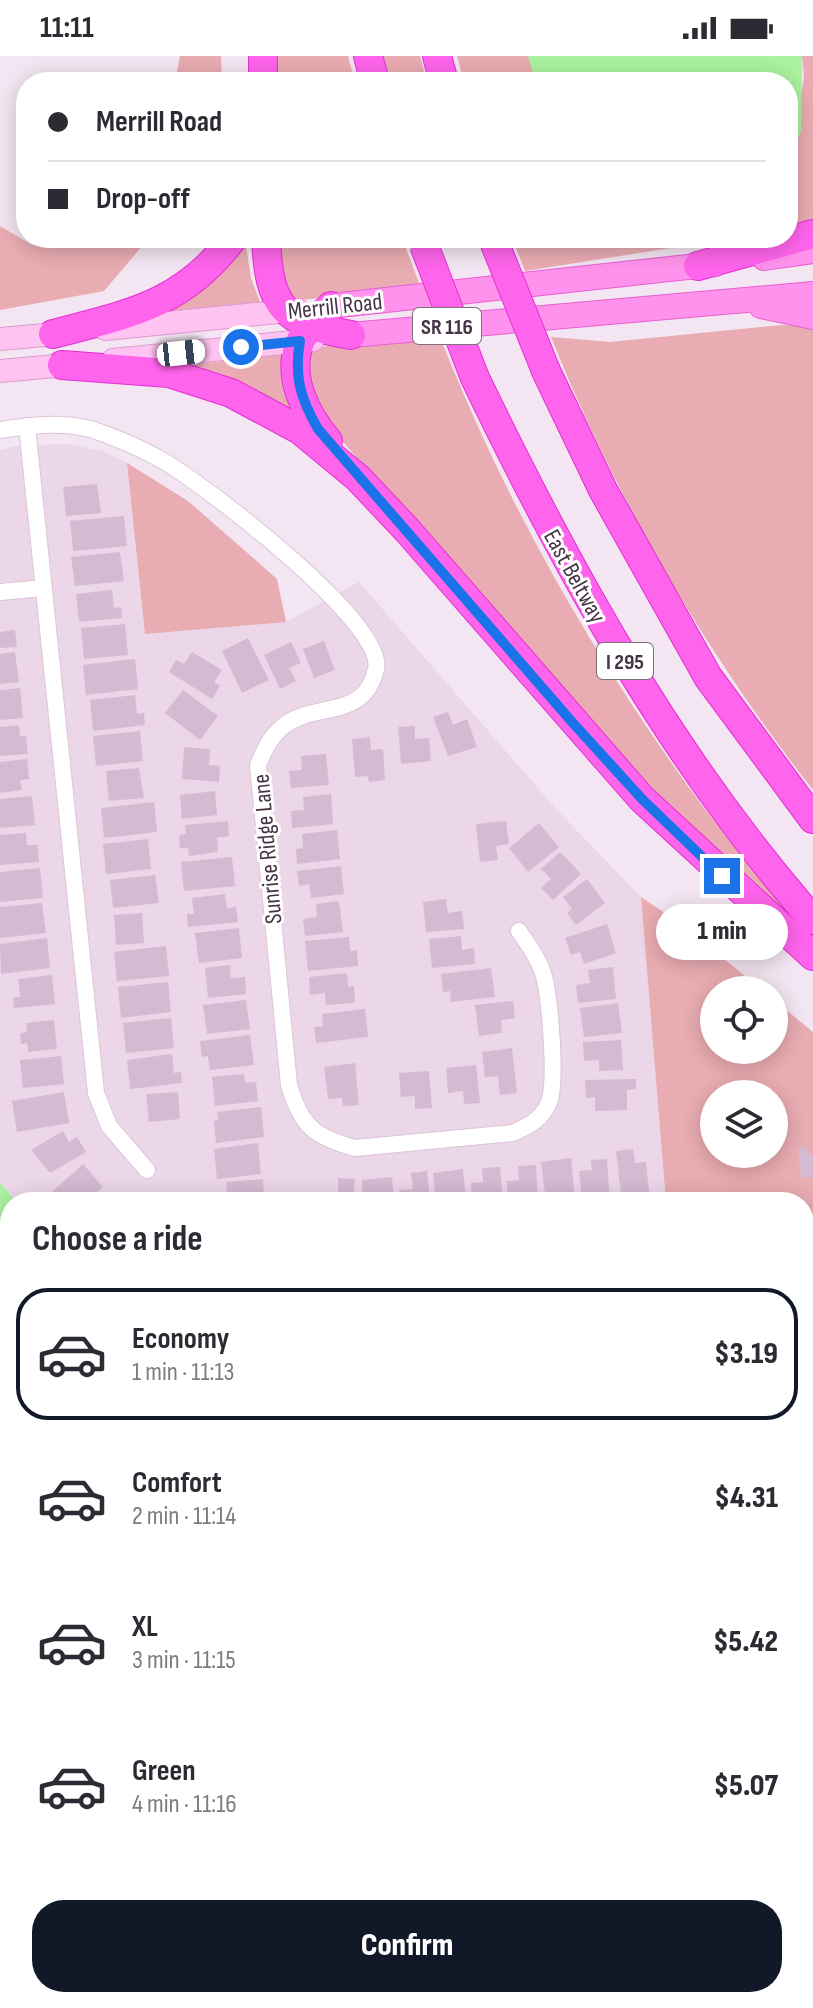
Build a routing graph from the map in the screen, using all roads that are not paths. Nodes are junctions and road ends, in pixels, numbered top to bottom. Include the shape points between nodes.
1 (225, 248) edge
2 (266, 248) edge
3 (424, 248) edge
4 (497, 248) edge
5 (763, 248) edge
6 (813, 251) edge
7 (698, 266) junction
8 (813, 294) edge
9 (735, 301) junction
10 (331, 306) junction
11 (284, 311) junction
12 (813, 317) edge
13 (305, 334) junction
14 (41, 335) junction
15 (351, 335) joint
16 (0, 339) edge
17 (0, 351) edge
18 (62, 365) junction
19 (0, 371) edge
20 (27, 426) junction
21 (0, 430) edge
22 (358, 478) junction
23 (43, 588) junction
24 (0, 592) edge
25 (813, 819) edge
26 (813, 920) edge
27 (519, 931) dead end
28 (813, 956) edge
29 (147, 1170) dead end

1 - 14 highway via 211,267 157,304
2 - 11 highway via 267,266
3 - 26 highway, East Beltway / I 295, bridge via 475,378 535,503 617,650 706,784
4 - 25 highway, I 295, bridge via 546,371 603,490 708,677
5 - 7 highway
6 - 7 main road, Merrill Road / SR 116
7 - 10 main road, Merrill Road / SR 116
8 - 9 main road, Merrill Road / SR 116
9 - 12 main road
9 - 15 main road, Merrill Road / SR 116
10 - 11 main road, Merrill Road / SR 116
10 - 13 highway
11 - 13 highway
11 - 14 main road, Merrill Road / SR 116
13 - 15 highway
13 - 18 main road, Merrill Road
13 - 22 highway via 295,370 302,402
14 - 16 main road, Merrill Road / SR 116
14 - 17 main road
18 - 19 main road, Merrill Road
18 - 22 highway via 169,373 231,393 300,430
20 - 21 street, Sunrise Ridge Lane
20 - 23 street
20 - 27 street, Sunrise Ridge Lane via 99,431 159,458 249,523 309,575 365,633 378,664 359,700 305,714 282,727 258,765 289,1085 296,1111 313,1131 355,1148 513,1133 536,1122 549,1103 554,1076 544,976
22 - 28 highway via 642,799
23 - 24 street
23 - 29 street via 96,1093 109,1126

